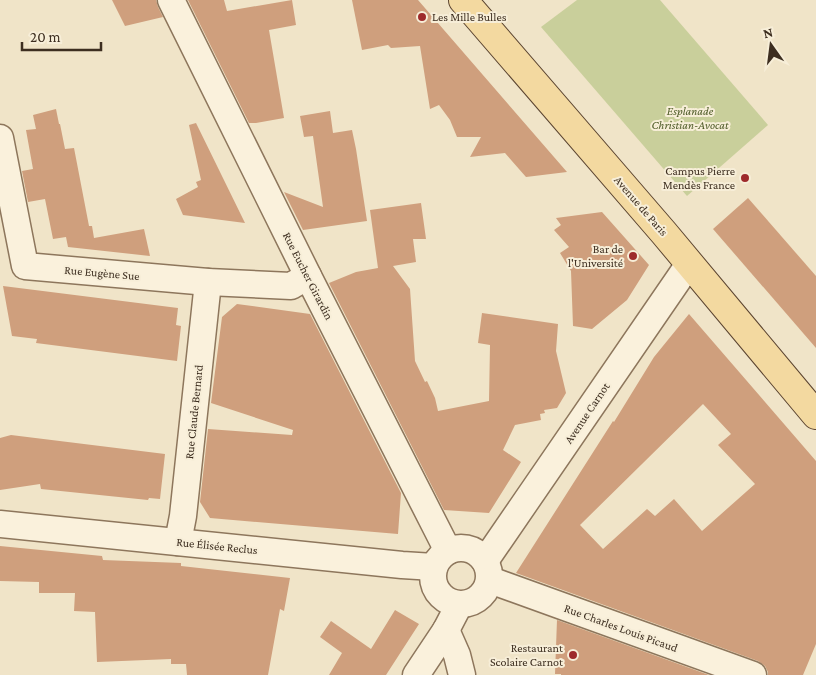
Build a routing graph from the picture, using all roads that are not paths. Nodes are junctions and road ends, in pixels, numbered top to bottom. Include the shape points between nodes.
1 (171, 0) edge
2 (463, 0) edge
3 (0, 138) edge
4 (689, 264) junction
5 (308, 276) junction
6 (208, 282) junction
7 (816, 415) edge
8 (0, 524) edge
9 (178, 542) junction
10 (441, 559) junction
11 (488, 571) junction
12 (459, 605) junction
13 (446, 630) junction
14 (416, 675) edge
15 (462, 675) edge
16 (753, 675) edge

1 - 5 street, Rue Eucher Girardin
2 - 4 main road, Avenue de Paris
3 - 6 street, Rue Eugène Sue via 25,266
4 - 7 main road, Avenue de Paris
4 - 11 street, Avenue Carnot
5 - 6 street, Rue Eugène Sue via 291,286
5 - 10 street, Rue Eucher Girardin
6 - 9 street, Rue Claude Bernard
8 - 9 street, Rue Élisée Reclus
9 - 10 street, Rue Élisée Reclus via 402,565
10 - 11 street via 456,548 473,550 480,555
10 - 12 street via 432,576 434,585 443,599
11 - 12 street via 487,588 482,596
11 - 16 street, Rue Charles Louis Picaud
12 - 13 street
13 - 14 street
13 - 15 street

